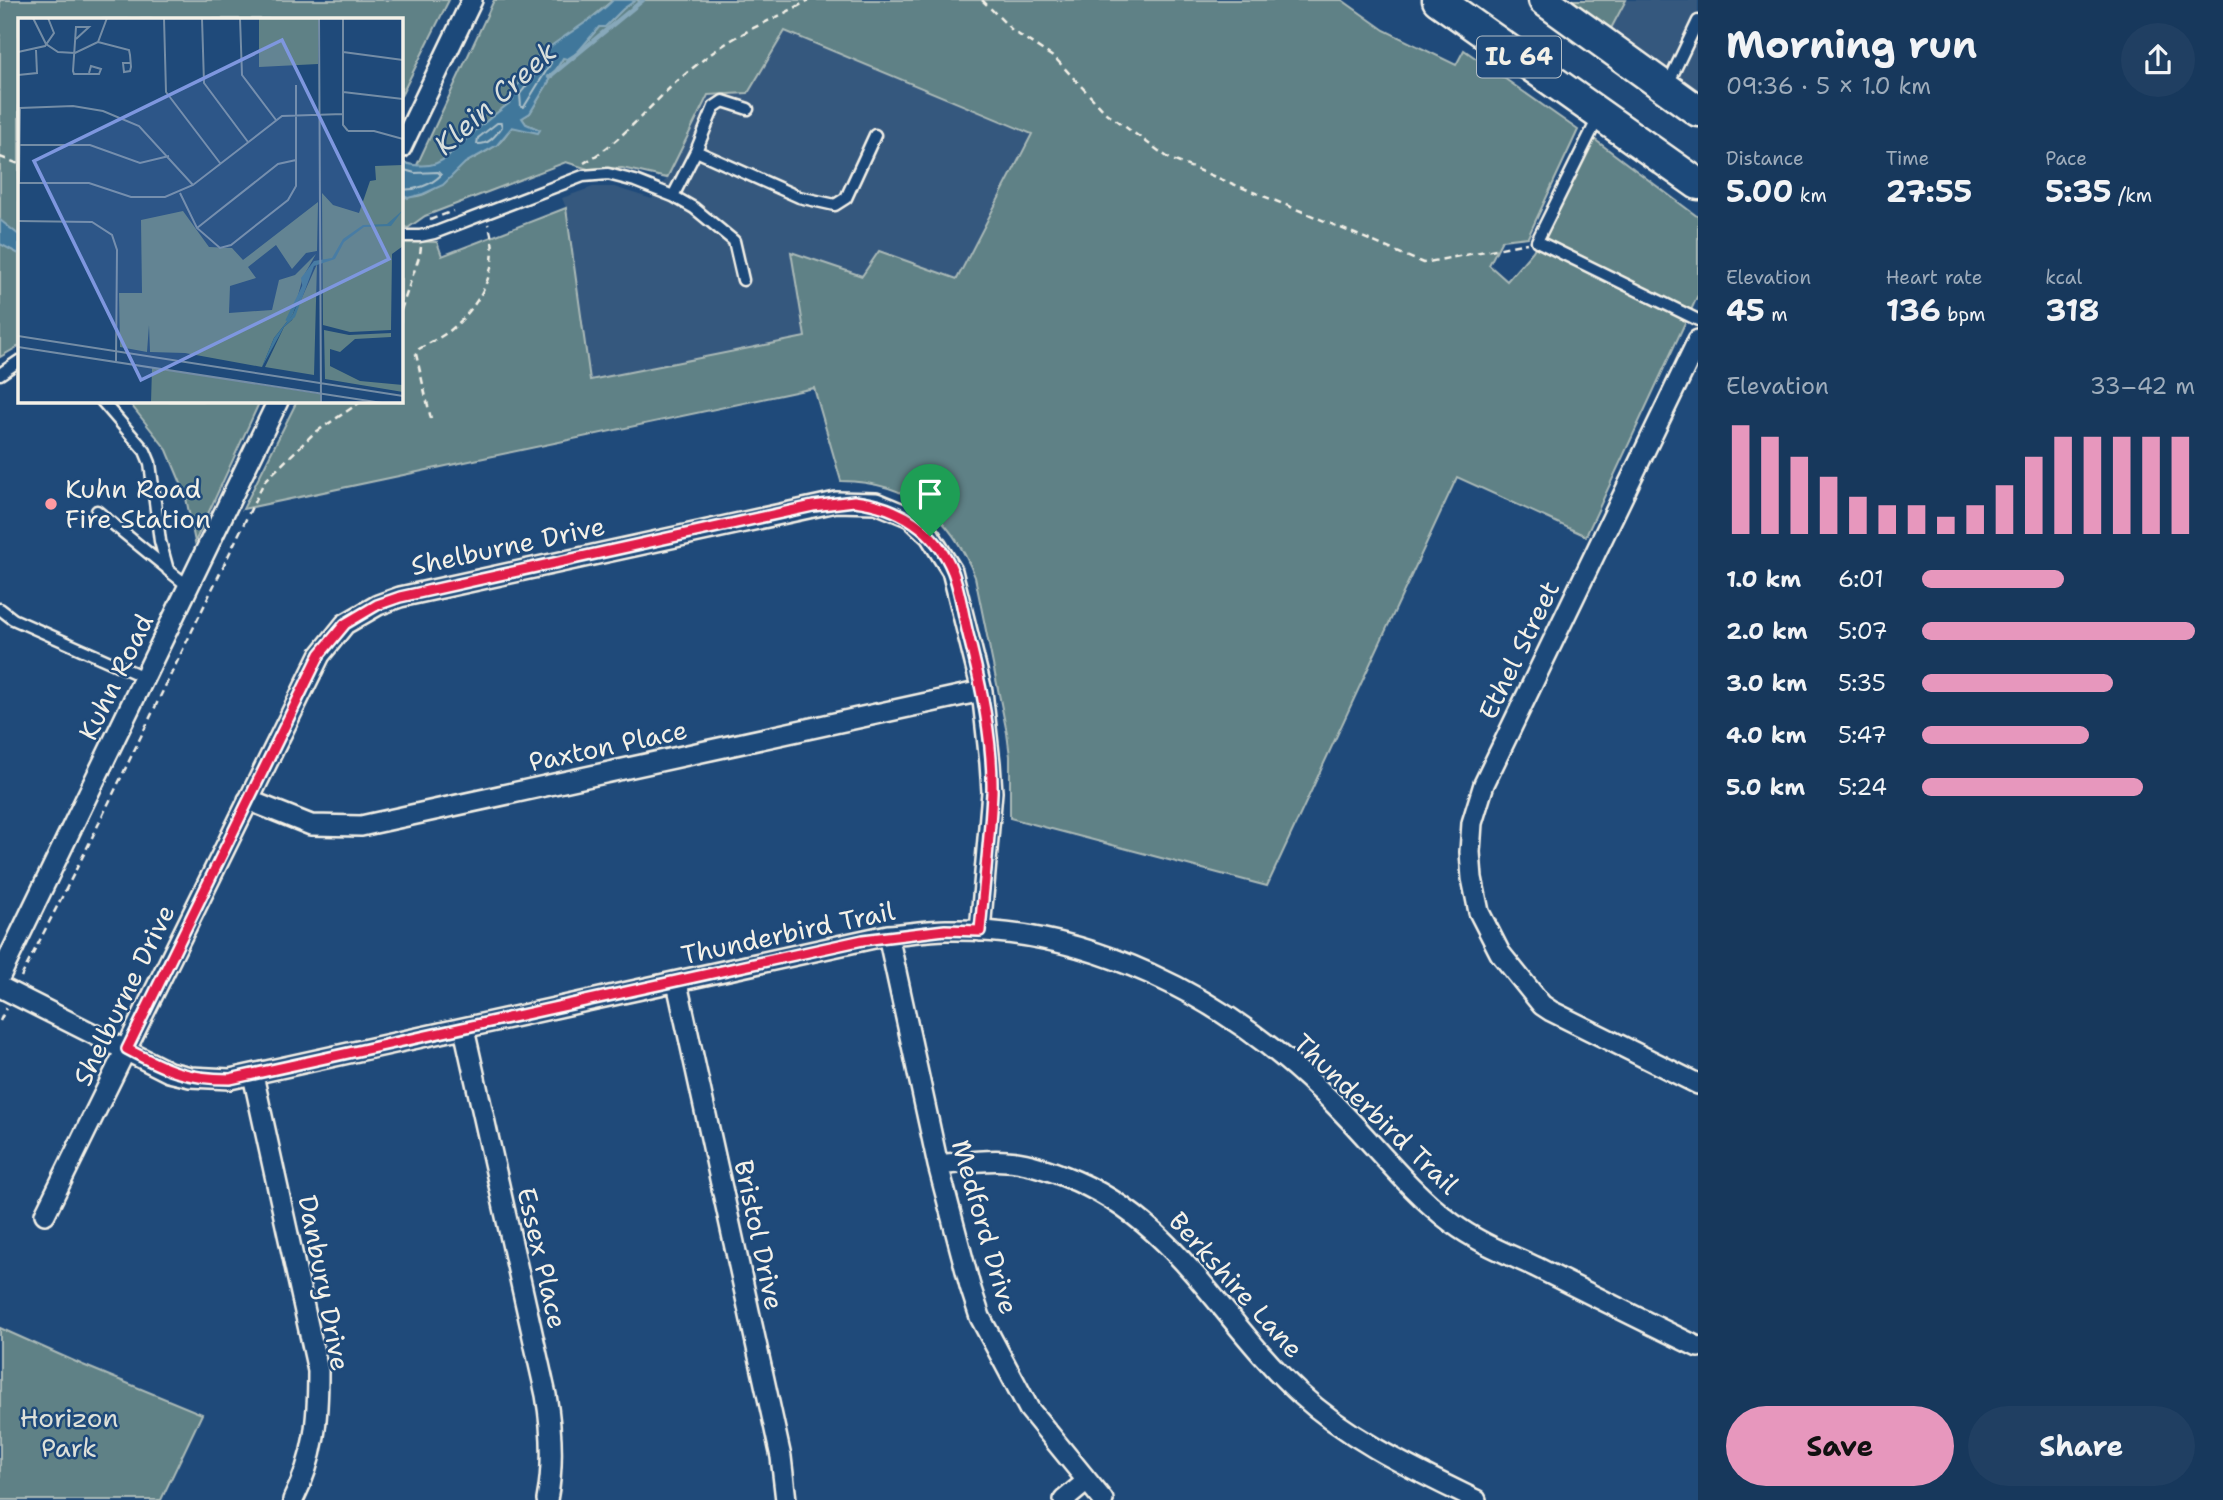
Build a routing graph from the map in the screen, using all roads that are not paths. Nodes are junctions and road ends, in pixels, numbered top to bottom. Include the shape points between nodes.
1 (472, 0) edge
2 (1438, 0) edge
3 (1544, 0) edge
4 (1698, 21) edge
5 (1695, 34) edge
6 (1666, 88) junction
7 (748, 109) dead end
8 (1698, 111) edge
9 (1599, 114) junction
10 (875, 135) dead end
11 (402, 146) edge
12 (696, 151) junction
13 (1698, 184) edge
14 (673, 196) junction
15 (402, 236) edge
16 (743, 279) dead end
17 (1698, 320) edge
18 (1698, 340) edge
19 (18, 362) edge
20 (0, 374) edge
21 (103, 402) edge
22 (278, 402) edge
23 (97, 511) dead end
24 (168, 569) junction
25 (188, 586) junction
26 (0, 609) edge
27 (144, 677) junction
28 (982, 691) junction
29 (248, 800) junction
30 (980, 931) junction
31 (888, 936) junction
32 (0, 975) edge
33 (677, 983) junction
34 (0, 987) edge
35 (464, 1029) junction
36 (127, 1049) junction
37 (253, 1075) junction
38 (1698, 1083) edge
39 (938, 1165) junction
40 (45, 1214) dead end
41 (1698, 1347) edge
42 (1087, 1481) junction
43 (293, 1500) edge
44 (547, 1500) edge
45 (786, 1500) edge
46 (1064, 1500) edge
47 (1103, 1500) edge
48 (1476, 1500) edge

1 - 11 street
2 - 9 main road, IL 64
3 - 6 main road, IL 64
4 - 5 lane
5 - 6 lane
6 - 8 main road, IL 64
7 - 12 lane via 723,100 718,103
9 - 13 main road, IL 64
9 - 17 lane via 1537,242
10 - 12 lane via 846,198 835,205 799,197
12 - 14 lane
14 - 15 lane via 608,174 583,176 421,236
14 - 16 lane via 734,241
18 - 38 street, Ethel Street via 1484,784 1470,852 1479,912 1500,953 1542,1005
19 - 20 lane
21 - 24 lane via 150,463
22 - 25 street, Kuhn Road
23 - 24 lane
24 - 25 lane
25 - 27 street, Kuhn Road
26 - 27 lane
27 - 32 street, Kuhn Road
28 - 29 street, Paxton Place via 361,827 311,825
28 - 29 street, Shelburne Drive via 952,571 930,536 893,509 876,503 836,502 377,605 345,624 320,654
28 - 30 street, Shelburne Drive via 992,792
29 - 36 street, Shelburne Drive
30 - 31 street, Thunderbird Trail
30 - 41 street, Thunderbird Trail via 1077,946 1145,971 1200,999 1289,1061 1455,1226
31 - 33 street, Thunderbird Trail
31 - 39 street, Medford Drive
33 - 35 street, Thunderbird Trail
33 - 45 street, Bristol Drive via 781,1457
34 - 36 street, Thunderbird Trail
35 - 37 street, Thunderbird Trail
35 - 44 street, Essex Place via 552,1429
36 - 37 street, Thunderbird Trail via 169,1072 190,1077
36 - 40 street, Shelburne Drive
37 - 43 street, Danbury Drive via 318,1371 312,1453
39 - 42 street, Medford Drive via 970,1286 988,1334 1029,1409
39 - 48 street, Berkshire Lane via 1009,1160 1084,1183 1122,1204 1159,1234 1255,1348 1317,1409 1372,1448
42 - 46 street
42 - 47 street, Medford Drive

